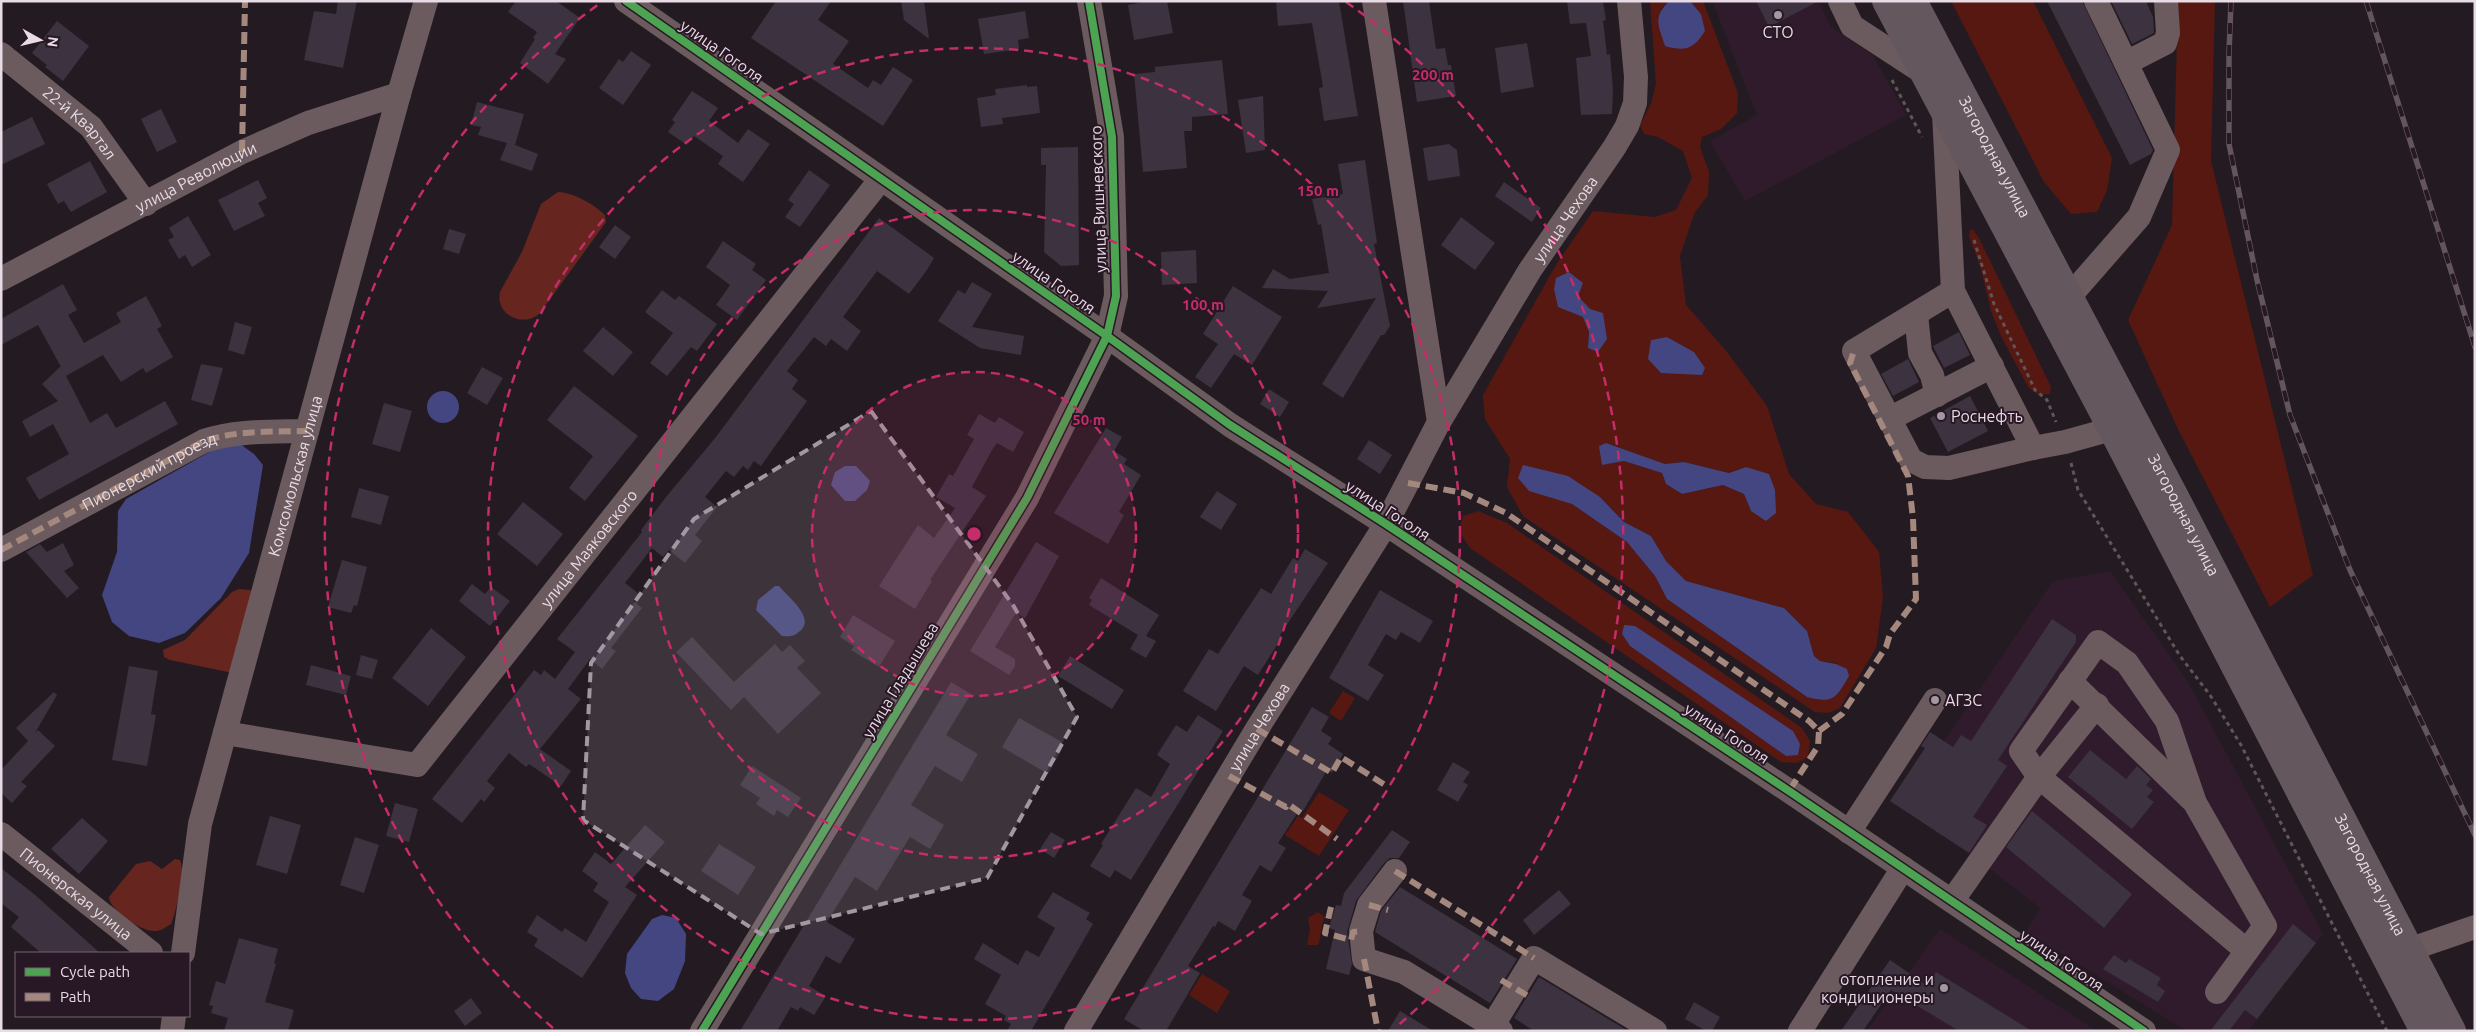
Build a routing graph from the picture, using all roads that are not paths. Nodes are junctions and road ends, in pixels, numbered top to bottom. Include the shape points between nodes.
1 (426, 1) edge
2 (626, 1) edge
3 (1089, 1) edge
4 (1374, 1) edge
5 (1630, 1) edge
6 (1840, 1) edge
7 (1886, 1) edge
8 (1913, 1) edge
9 (2096, 1) edge
10 (2166, 1) edge
11 (1, 54) edge
12 (2126, 63) junction
13 (1924, 73) junction
14 (399, 94) junction
15 (1944, 113) junction
16 (882, 178) junction
17 (146, 204) junction
18 (1, 279) edge
19 (1953, 291) junction
20 (2069, 296) junction
21 (1916, 314) junction
22 (1107, 336) junction
23 (1992, 366) junction
24 (1937, 394) junction
25 (1890, 419) junction
26 (1439, 422) junction
27 (2112, 429) junction
28 (307, 431) junction
29 (2034, 448) junction
30 (1386, 524) junction
31 (1, 550) edge
32 (2070, 681) junction
33 (1935, 700) dead end
34 (2097, 706) junction
35 (225, 733) junction
36 (2039, 777) junction
37 (2195, 803) junction
38 (1849, 832) junction
39 (1, 834) edge
40 (1903, 868) junction
41 (1395, 871) dead end
42 (1952, 901) junction
43 (2475, 927) edge
44 (2411, 949) junction
45 (2247, 951) junction
46 (150, 952) edge
47 (183, 952) edge
48 (2217, 992) dead end
49 (174, 1017) edge
50 (1497, 1028) edge
51 (172, 1031) edge
52 (702, 1031) edge
53 (1076, 1031) edge
54 (1655, 1031) edge
55 (1800, 1031) edge
56 (2144, 1031) edge
57 (2424, 1031) edge
58 (2452, 1031) edge

1 - 14 street, Комсомольская улица
2 - 16 street, улица Гоголя
3 - 22 street, улица Вишневского via 1112,137 1116,296
4 - 26 street
5 - 26 street, улица Чехова via 1636,77 1635,102 1627,126 1530,270
6 - 13 street via 1852,26
7 - 13 highway, Загородная улица
8 - 20 highway, Загородная улица
9 - 12 street
10 - 12 street via 2168,33 2165,43
11 - 17 street, 22-й Квартал via 91,127
12 - 20 street via 2168,150 2139,217
13 - 15 highway, Загородная улица
14 - 17 street, улица Революции via 308,123 242,152
14 - 28 street, Комсомольская улица
15 - 19 street
15 - 27 highway, Загородная улица
16 - 22 street, улица Гоголя
16 - 35 street, улица Маяковского via 416,765
17 - 18 street, улица Революции
19 - 21 street
19 - 23 street
20 - 44 highway, Загородная улица
21 - 24 street via 1920,353 1932,375
21 - 25 street via 1854,351
22 - 30 street, улица Гоголя via 1230,426
22 - 52 street, улица Гладышева via 1027,498
23 - 24 street
23 - 29 street
24 - 25 street
25 - 29 street via 1911,460 1925,467 1949,468
26 - 30 street, улица Чехова
27 - 29 street
27 - 57 highway, Загородная улица
28 - 31 street, Пионерский проезд via 243,432 204,441
28 - 35 street, Комсомольская улица
30 - 38 street, улица Гоголя
30 - 53 street, улица Чехова via 1257,729
32 - 34 street
32 - 36 street via 2021,751
32 - 37 street via 2098,642 2127,663 2167,721
33 - 38 street
34 - 36 street
34 - 37 street
35 - 47 street, Комсомольская улица via 200,824
36 - 42 street
36 - 45 street
37 - 45 street via 2264,926
38 - 40 street, улица Гоголя
39 - 46 street, Пионерская улица
40 - 42 street, улица Гоголя
40 - 55 street
41 - 50 street via 1369,905 1361,931 1364,959 1404,972
42 - 56 street, улица Гоголя
43 - 44 street
44 - 58 highway, Загородная улица
45 - 48 street
49 - 51 street
50 - 54 street via 1534,958

